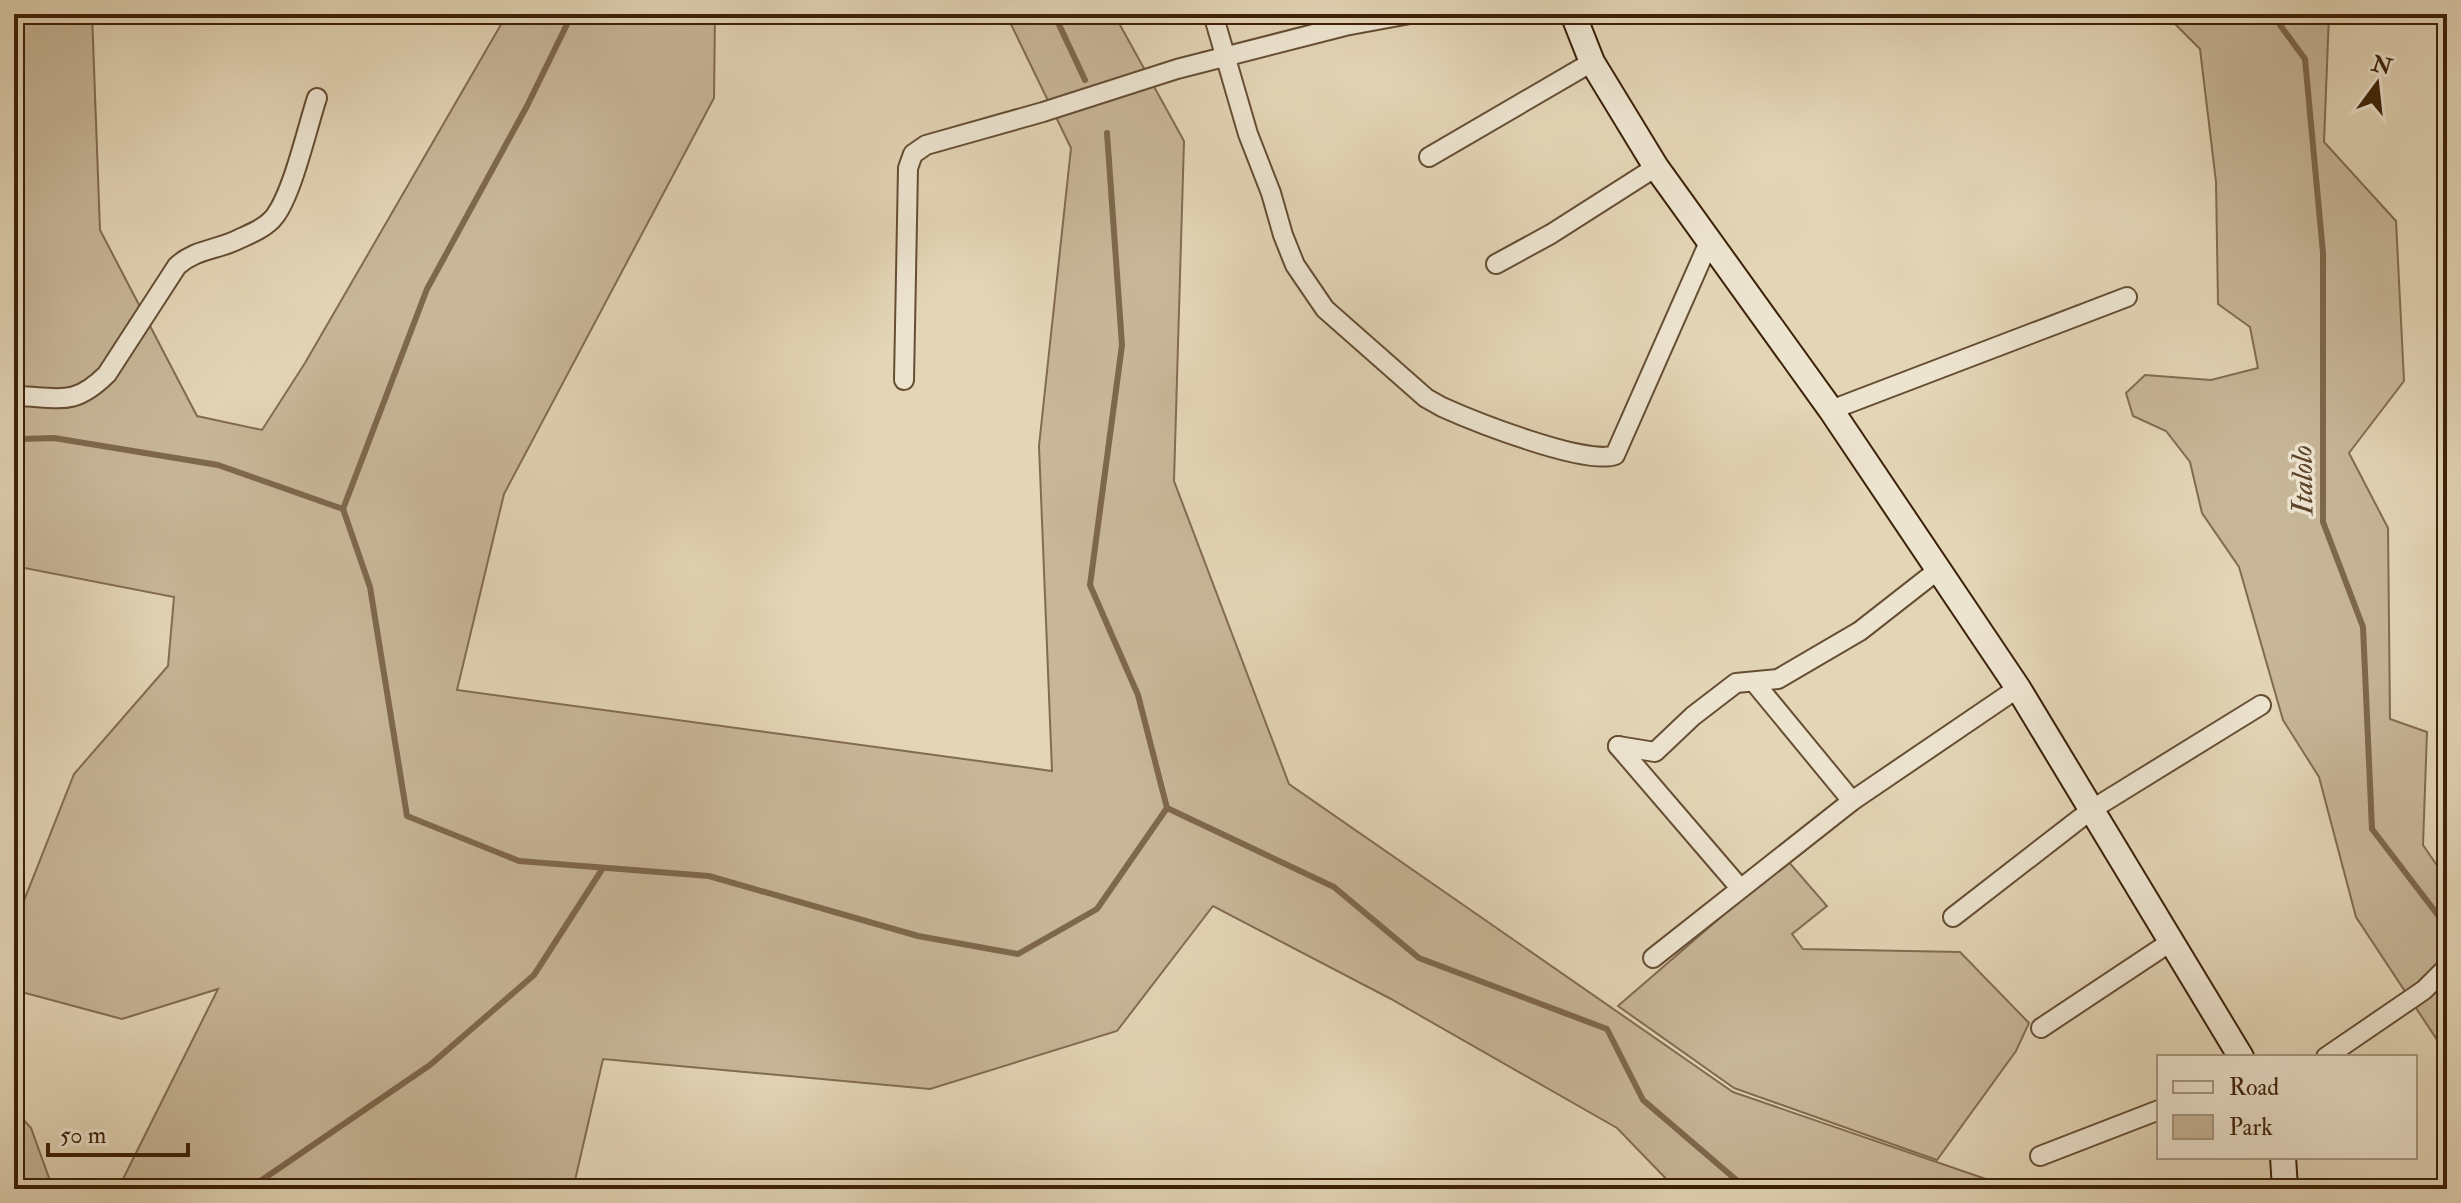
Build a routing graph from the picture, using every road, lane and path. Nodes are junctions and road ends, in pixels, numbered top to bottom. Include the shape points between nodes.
1 (1213, 14) edge
2 (1410, 14) edge
3 (1573, 14) edge
4 (1344, 20) edge
5 (1224, 57) junction
6 (1592, 62) junction
7 (317, 98) dead end
8 (1429, 157) dead end
9 (1656, 167) junction
10 (1710, 240) junction
11 (1496, 264) dead end
12 (2127, 297) dead end
13 (904, 380) dead end
14 (14, 398) edge
15 (1831, 410) junction
16 (1938, 570) junction
17 (1754, 682) junction
18 (2018, 688) junction
19 (2261, 705) dead end
20 (1852, 801) junction
21 (2091, 810) junction
22 (1740, 888) junction
23 (1953, 917) dead end
24 (2172, 941) junction
25 (1653, 958) dead end
26 (2447, 967) edge
27 (2041, 1028) dead end
28 (2240, 1055) edge
29 (2329, 1055) edge
30 (2157, 1111) edge
31 (2040, 1156) dead end
32 (2283, 1159) edge
33 (2285, 1189) edge

1 - 5 street
2 - 4 street
3 - 6 street
4 - 5 street
5 - 10 street via 1283,235 1307,284 1351,335 1426,398 1460,415 1547,445 1595,457 1615,455
5 - 13 street via 926,145 913,154 908,168
6 - 8 street
6 - 9 street
7 - 14 street via 292,178 275,216 264,227 188,256 177,266 107,374 82,395
9 - 10 street
9 - 11 street
10 - 15 street
12 - 15 street
15 - 16 street
16 - 17 street via 1860,631 1778,679
16 - 18 street
17 - 20 street
17 - 22 street via 1736,683 1655,752 1618,746
18 - 20 street
18 - 21 street
19 - 21 street
20 - 22 street
21 - 23 street
21 - 24 street
22 - 25 street
24 - 27 street
24 - 28 street
26 - 29 street via 2424,990
30 - 31 street
32 - 33 street

